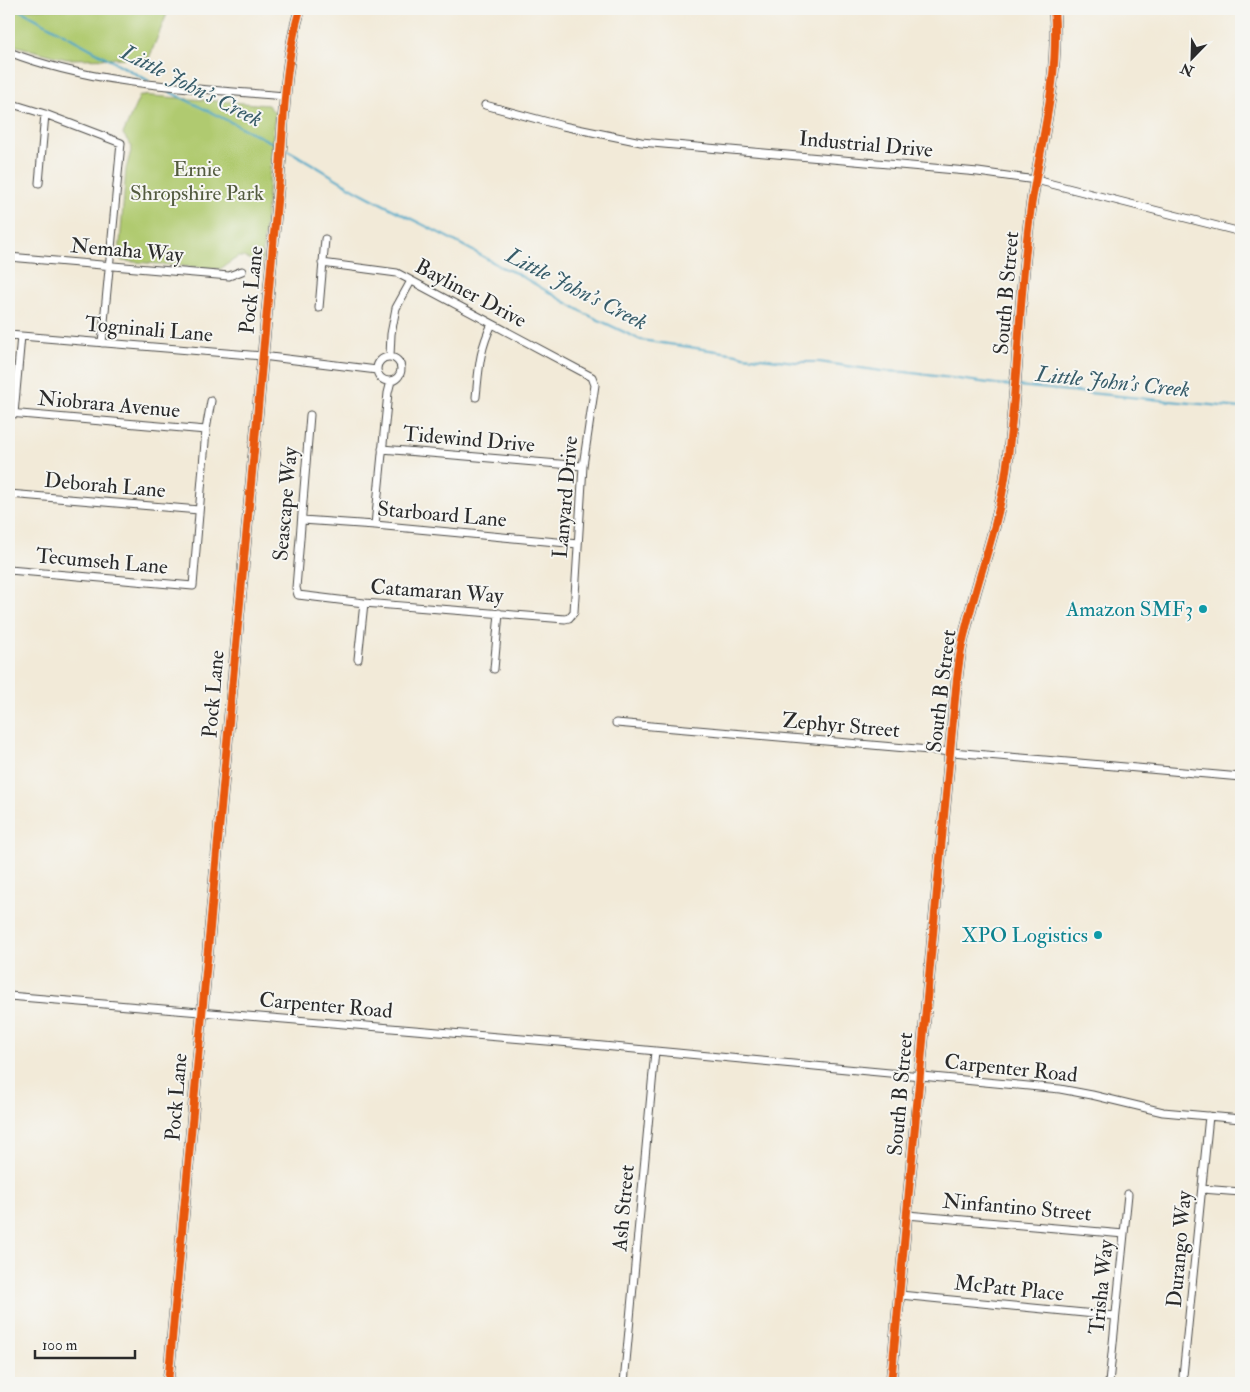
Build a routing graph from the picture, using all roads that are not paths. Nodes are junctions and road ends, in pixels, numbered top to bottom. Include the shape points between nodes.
1 (300, 9) edge
2 (1054, 9) edge
3 (9, 52) edge
4 (286, 96) junction
5 (9, 103) edge
6 (485, 105) dead end
7 (45, 114) junction
8 (1036, 180) junction
9 (39, 183) dead end
10 (1241, 232) edge
11 (325, 240) dead end
12 (9, 257) edge
13 (322, 263) junction
14 (109, 266) junction
15 (242, 271) dead end
16 (411, 281) junction
17 (318, 308) dead end
18 (492, 324) junction
19 (9, 335) edge
20 (20, 336) junction
21 (102, 343) junction
22 (262, 356) junction
23 (390, 356) junction
24 (376, 370) junction
25 (594, 380) joint
26 (391, 381) junction
27 (476, 398) dead end
28 (211, 401) dead end
29 (11, 413) edge
30 (310, 415) dead end
31 (206, 430) junction
32 (382, 449) junction
33 (583, 466) junction
34 (9, 494) edge
35 (199, 510) junction
36 (302, 520) junction
37 (375, 525) junction
38 (578, 544) junction
39 (9, 570) edge
40 (298, 596) joint
41 (364, 603) junction
42 (499, 613) junction
43 (572, 615) joint
44 (358, 659) dead end
45 (494, 669) dead end
46 (616, 723) dead end
47 (950, 752) junction
48 (1241, 777) edge
49 (9, 996) edge
50 (202, 1013) junction
51 (655, 1051) junction
52 (919, 1076) junction
53 (1209, 1116) junction
54 (1241, 1119) edge
55 (1202, 1189) junction
56 (1241, 1192) edge
57 (1128, 1194) dead end
58 (907, 1215) junction
59 (1124, 1234) junction
60 (900, 1295) junction
61 (1115, 1316) junction
62 (168, 1383) edge
63 (624, 1383) edge
64 (892, 1383) edge
65 (1109, 1383) edge
66 (1187, 1383) edge

1 - 4 street, Pock Lane
2 - 8 street, South B Street via 1053,80
3 - 4 street via 61,68 124,81
4 - 22 street, Pock Lane
5 - 7 street
6 - 8 street, Industrial Drive via 641,142 954,169
7 - 9 street
7 - 14 street via 121,143
8 - 10 street, Industrial Drive
8 - 47 street, South B Street via 1005,479 966,624
11 - 13 street
12 - 14 street, Nemaha Way
13 - 16 street, Bayliner Drive via 390,271
13 - 17 street
14 - 15 street, Nemaha Way via 229,276
14 - 21 street
16 - 18 street, Bayliner Drive
16 - 23 street via 396,308
18 - 25 street, Bayliner Drive via 589,374
18 - 27 street via 480,356
19 - 20 street, Togninali Lane
20 - 21 street, Togninali Lane
20 - 29 street
21 - 22 street, Togninali Lane
22 - 24 street, Togninali Lane
22 - 50 street, Pock Lane
23 - 24 street via 382,358
23 - 26 street via 401,366 397,378
24 - 26 street via 379,376
25 - 33 street, Lanyard Drive
26 - 32 street
28 - 31 street
29 - 31 street, Niobrara Avenue
30 - 36 street, Seascape Way
31 - 35 street
32 - 33 street, Tidewind Drive
32 - 37 street
33 - 38 street, Lanyard Drive
34 - 35 street, Deborah Lane
35 - 39 street, Tecumseh Lane via 193,586
36 - 37 street, Starboard Lane
36 - 40 street, Seascape Way
37 - 38 street, Starboard Lane
38 - 43 street, Lanyard Drive
40 - 41 street, Catamaran Way
41 - 42 street, Catamaran Way
41 - 44 street
42 - 43 street, Catamaran Way via 565,619
42 - 45 street
46 - 47 street, Zephyr Street
47 - 48 street, Zephyr Street
47 - 52 street, South B Street
49 - 50 street, Carpenter Road
50 - 51 street, Carpenter Road
50 - 62 street, Pock Lane
51 - 52 street, Carpenter Road
51 - 63 street, Ash Street
52 - 53 street, Carpenter Road via 1073,1091 1156,1111
52 - 58 street, South B Street
53 - 54 street, Carpenter Road
53 - 55 street, Durango Way
55 - 56 street
55 - 66 street, Durango Way via 1183,1371
57 - 59 street, Trisha Way
58 - 59 street, Ninfantino Street
58 - 60 street, South B Street
59 - 61 street, Trisha Way
60 - 61 street, McPatt Place
60 - 64 street, South B Street
61 - 65 street, Trisha Way

